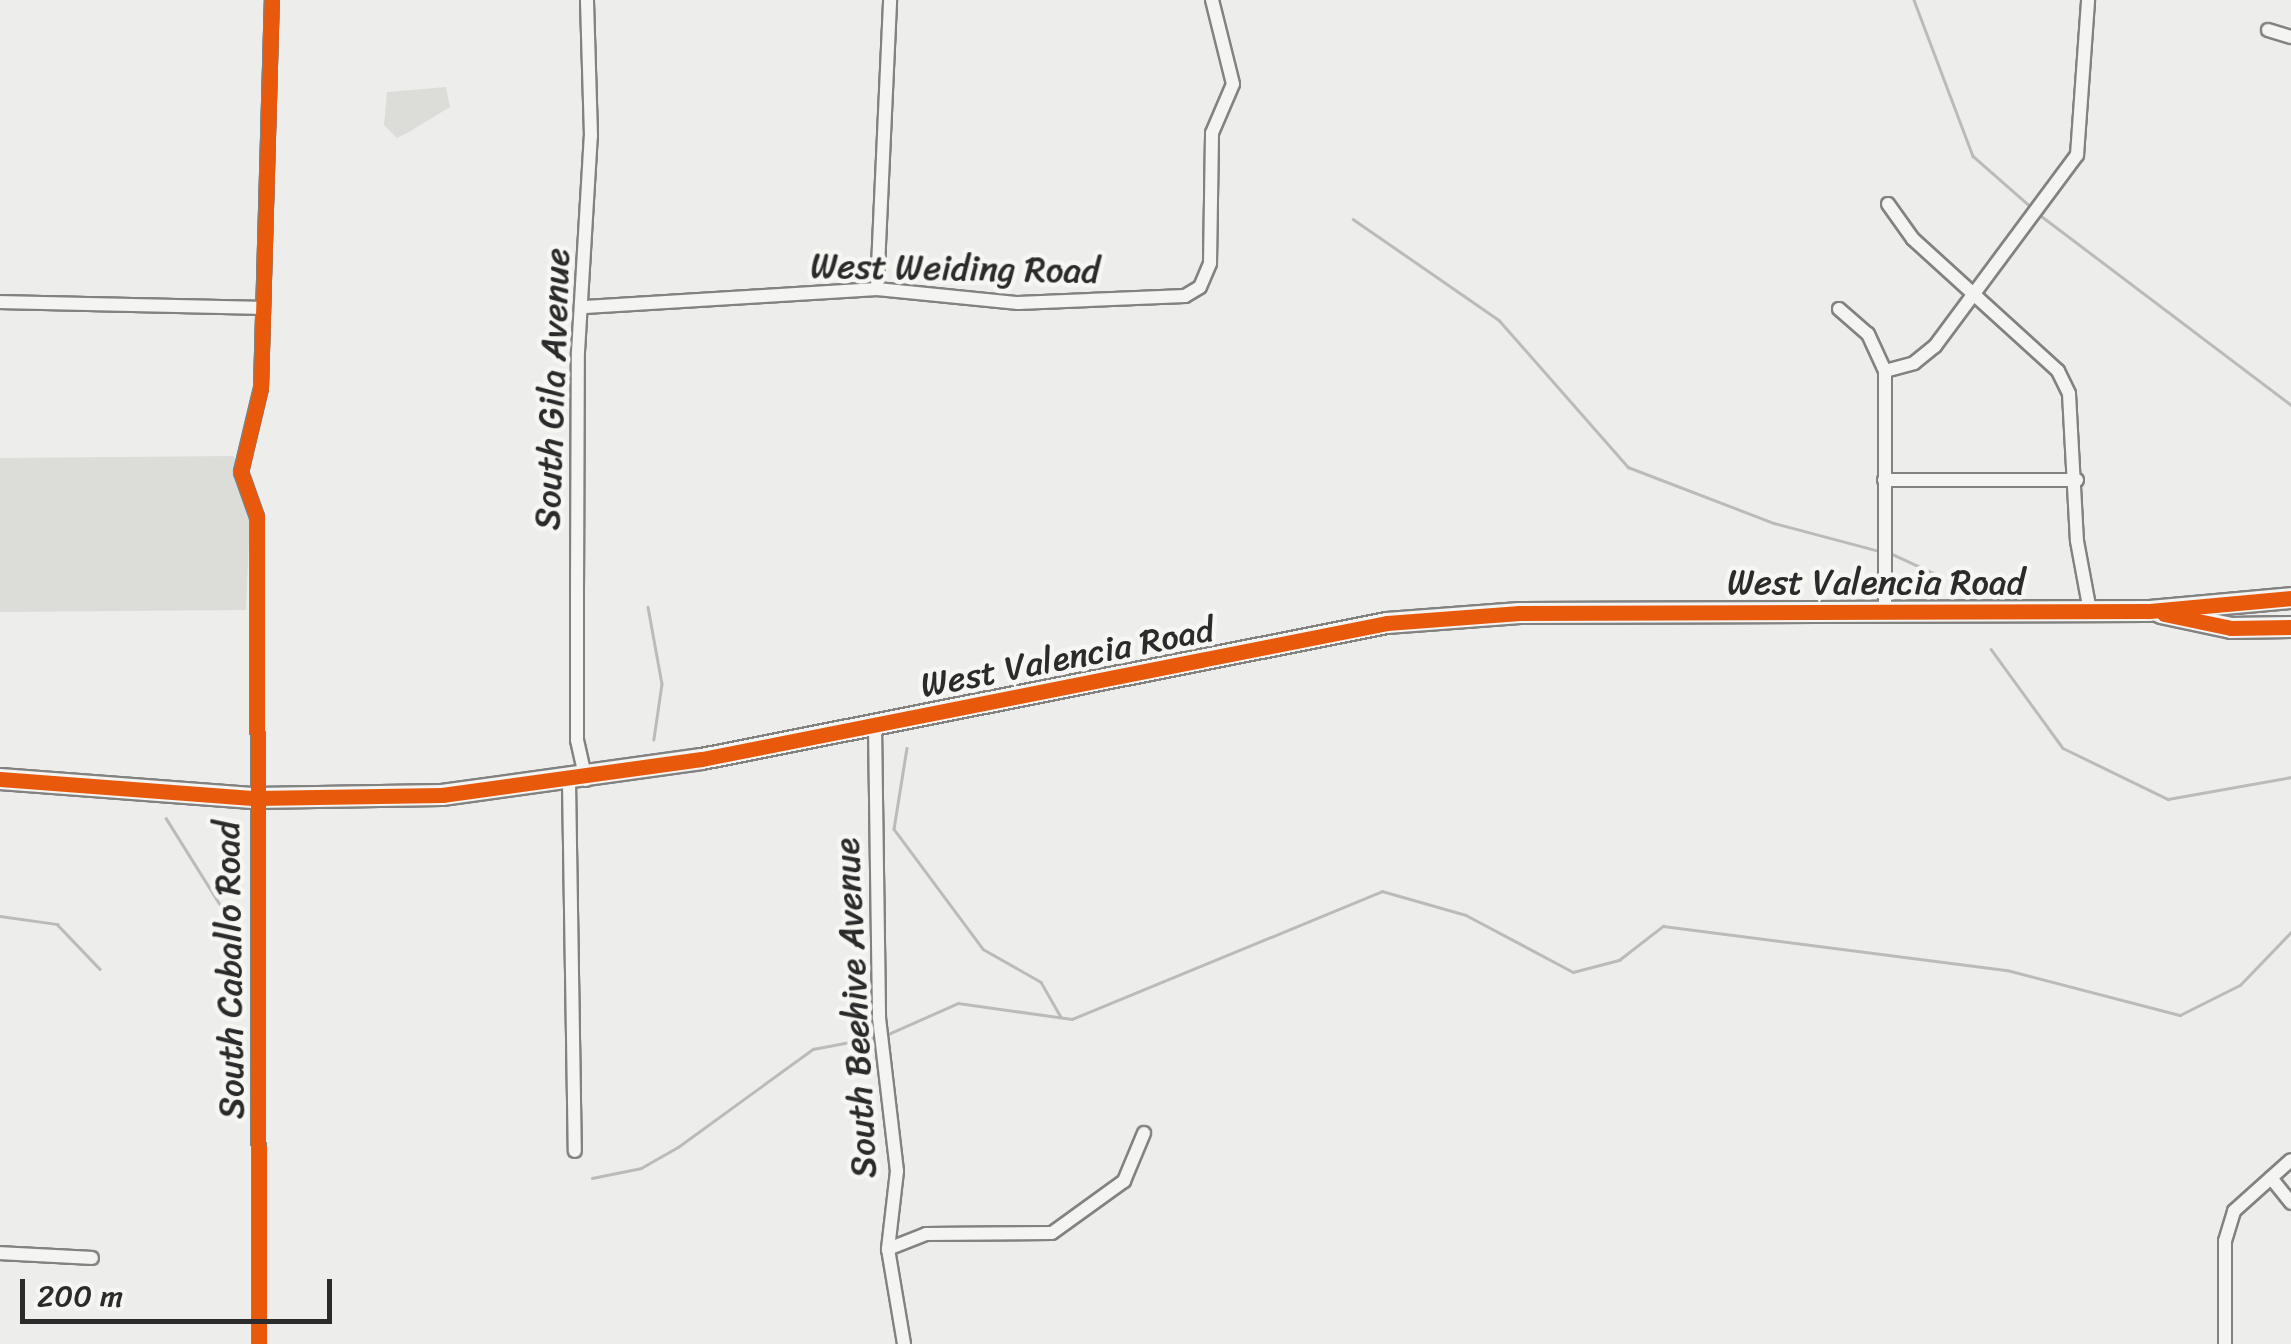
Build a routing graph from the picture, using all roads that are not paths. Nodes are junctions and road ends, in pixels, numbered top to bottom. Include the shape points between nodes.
1 (272, 0) edge
2 (587, 0) edge
3 (890, 0) edge
4 (1212, 0) edge
5 (2088, 0) edge
6 (2268, 30) dead end
7 (2291, 37) edge
8 (1888, 204) dead end
9 (877, 290) junction
10 (1974, 292) junction
11 (0, 302) edge
12 (586, 307) junction
13 (260, 308) junction
14 (1839, 309) dead end
15 (1886, 371) junction
16 (1884, 480) junction
17 (2077, 480) junction
18 (2291, 598) edge
19 (2090, 611) junction
20 (2149, 611) junction
21 (1885, 612) junction
22 (2291, 627) edge
23 (875, 726) junction
24 (0, 779) edge
25 (578, 781) junction
26 (255, 798) junction
27 (1144, 1134) dead end
28 (574, 1150) dead end
29 (2291, 1160) edge
30 (2271, 1178) junction
31 (2291, 1203) edge
32 (888, 1250) junction
33 (0, 1253) edge
34 (92, 1258) dead end
35 (259, 1344) edge
36 (904, 1344) edge
37 (2224, 1344) edge

1 - 13 street, South Caballo Road
2 - 12 street, South Gila Avenue
3 - 9 street
4 - 9 street, West Weiding Road via 1232,84 1212,133 1210,263 1200,287 1167,299 1033,303
5 - 10 street via 2085,116 2076,155 2052,196
6 - 7 street
8 - 10 street via 1913,238
9 - 12 street, West Weiding Road
10 - 15 street via 1935,346 1914,364
10 - 17 street via 2058,372 2075,418
11 - 13 street
12 - 25 street, South Gila Avenue via 578,352
13 - 26 street, South Caballo Road via 260,388 241,472 258,517
14 - 15 street via 1868,334
15 - 16 street
16 - 17 street
16 - 21 street
17 - 19 street via 2076,541
18 - 20 main road, West Valencia Road
19 - 20 main road, West Valencia Road
19 - 21 main road, West Valencia Road
20 - 22 main road, West Valencia Road via 2231,628
21 - 23 main road, West Valencia Road via 1520,613 1387,623
23 - 25 main road, West Valencia Road
23 - 32 street, South Beehive Avenue via 879,1018 897,1171
24 - 26 main road, West Valencia Road
25 - 26 main road, West Valencia Road via 389,798
25 - 28 street, South Gila Avenue
26 - 35 street, South Caballo Road via 264,1159
27 - 32 street via 1124,1181 1052,1233 926,1234
29 - 30 street
30 - 31 street
30 - 37 street via 2234,1211 2225,1241
32 - 36 street, South Beehive Avenue
33 - 34 street

